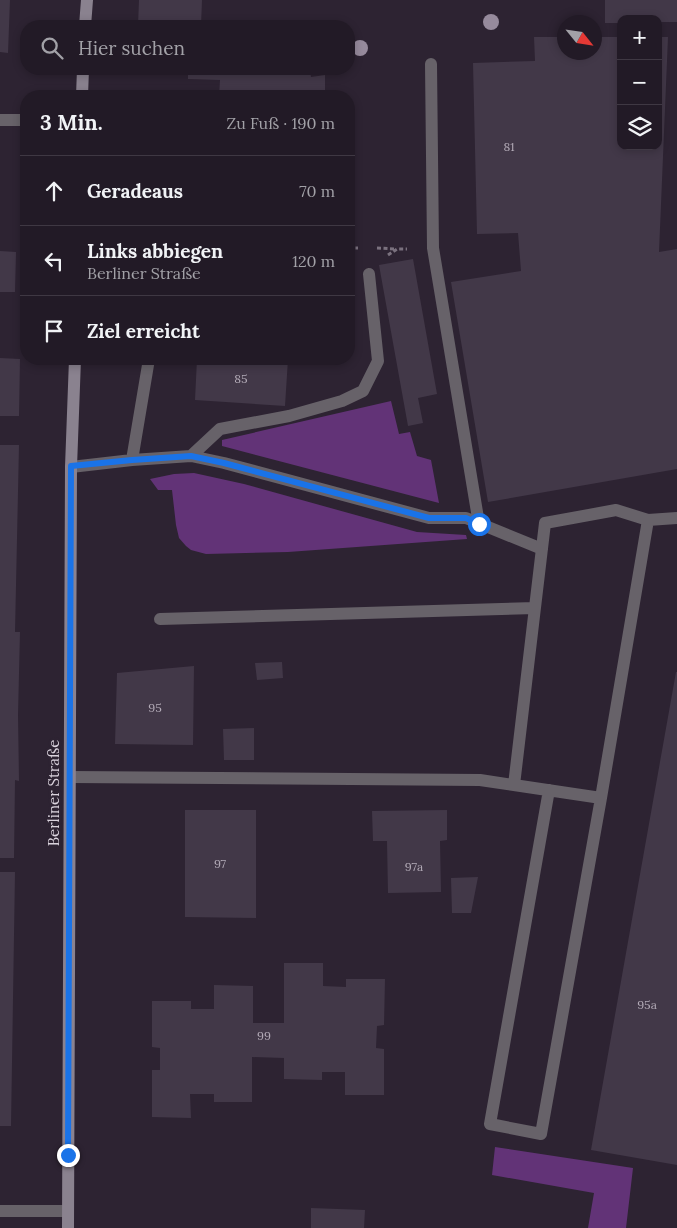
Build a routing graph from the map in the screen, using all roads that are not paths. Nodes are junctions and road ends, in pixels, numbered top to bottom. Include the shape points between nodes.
1 (87, 0) edge
2 (85, 20) edge
3 (431, 64) dead end
4 (83, 75) edge
5 (82, 90) edge
6 (0, 120) edge
7 (20, 120) edge
8 (369, 274) road end
9 (75, 365) edge
10 (148, 365) edge
11 (191, 456) junction
12 (132, 460) junction
13 (71, 466) junction
14 (677, 518) edge
15 (648, 520) junction
16 (479, 524) junction
17 (542, 549) junction
18 (535, 608) junction
19 (160, 619) dead end
20 (70, 777) junction
21 (514, 785) junction
22 (549, 790) junction
23 (601, 798) junction
24 (0, 1211) edge
25 (68, 1211) junction
26 (68, 1228) edge

1 - 2 main road
3 - 16 street via 433,248
4 - 5 main road
6 - 7 street
8 - 11 street via 378,360 363,391 342,401 289,416 220,429
9 - 13 main road, Berliner Straße
10 - 12 street
11 - 12 street
11 - 16 street via 429,518 466,518
12 - 13 street
13 - 20 main road, Berliner Straße
14 - 15 street
15 - 17 street via 616,510 545,523
15 - 23 street
16 - 17 street
17 - 18 street
18 - 19 street
18 - 21 street
20 - 21 street via 480,780
20 - 25 main road, Berliner Straße
21 - 22 street
22 - 23 street
22 - 23 street via 490,1124 541,1134
24 - 25 street
25 - 26 main road, Berliner Straße

